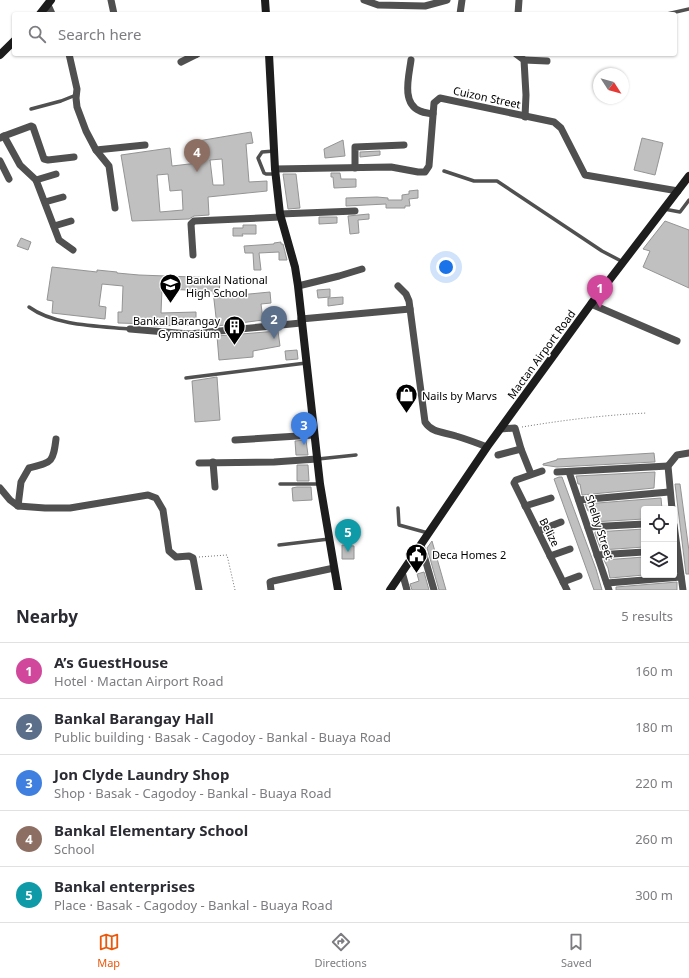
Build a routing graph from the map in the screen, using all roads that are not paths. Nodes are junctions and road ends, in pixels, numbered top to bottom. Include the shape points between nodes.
1 (111, 0) edge
2 (265, 0) edge
3 (364, 0) edge
4 (447, 0) edge
5 (462, 0) edge
6 (518, 0) edge
7 (50, 3) edge
8 (689, 9) edge
9 (42, 12) edge
10 (114, 12) edge
11 (266, 12) edge
12 (460, 12) edge
13 (518, 12) edge
14 (676, 12) edge
15 (12, 44) edge
16 (0, 55) edge
17 (69, 56) edge
18 (193, 56) edge
19 (269, 56) edge
20 (519, 56) edge
21 (411, 60) dead end
22 (524, 60) junction
23 (547, 61) dead end
24 (181, 62) dead end
25 (76, 95) junction
26 (31, 109) dead end
27 (433, 114) junction
28 (526, 117) junction
29 (2, 137) edge
30 (145, 145) dead end
31 (404, 145) dead end
32 (96, 150) junction
33 (274, 151) junction
34 (74, 157) dead end
35 (0, 161) edge
36 (355, 168) junction
37 (275, 171) junction
38 (444, 171) dead end
39 (56, 174) dead end
40 (689, 176) edge
41 (9, 179) dead end
42 (36, 180) junction
43 (678, 191) junction
44 (63, 197) dead end
45 (689, 200) edge
46 (45, 202) junction
47 (115, 208) dead end
48 (664, 209) junction
49 (355, 211) dead end
50 (280, 216) junction
51 (71, 221) dead end
52 (54, 226) junction
53 (73, 250) dead end
54 (193, 255) dead end
55 (623, 262) junction
56 (362, 269) dead end
57 (298, 286) junction
58 (398, 286) dead end
59 (591, 304) junction
60 (29, 307) dead end
61 (410, 308) junction
62 (301, 321) junction
63 (130, 329) joint
64 (677, 341) dead end
65 (306, 363) junction
66 (186, 378) dead end
67 (500, 429) junction
68 (314, 435) junction
69 (56, 439) dead end
70 (235, 440) dead end
71 (487, 447) junction
72 (521, 449) junction
73 (689, 453) edge
74 (356, 455) dead end
75 (498, 455) dead end
76 (317, 459) junction
77 (213, 462) junction
78 (199, 463) dead end
79 (668, 466) junction
80 (542, 471) dead end
81 (557, 472) dead end
82 (569, 472) junction
83 (531, 474) junction
84 (280, 484) dead end
85 (320, 484) junction
86 (215, 488) dead end
87 (1, 492) edge
88 (669, 492) junction
89 (551, 498) dead end
90 (579, 500) junction
91 (18, 506) junction
92 (525, 506) junction
93 (671, 506) edge
94 (398, 508) dead end
95 (561, 522) dead end
96 (641, 524) edge
97 (588, 527) junction
98 (538, 531) junction
99 (429, 534) junction
100 (329, 539) junction
101 (280, 545) dead end
102 (421, 545) junction
103 (570, 549) dead end
104 (641, 552) edge
105 (597, 555) junction
106 (677, 555) edge
107 (550, 556) junction
108 (334, 568) junction
109 (402, 572) junction
110 (579, 576) dead end
111 (681, 577) junction
112 (563, 582) junction
113 (608, 587) edge
114 (199, 590) edge
115 (271, 590) edge
116 (338, 590) edge
117 (390, 590) edge
118 (407, 590) edge
119 (434, 590) edge
120 (567, 590) edge
121 (683, 590) edge

1 - 10 street
2 - 11 street
3 - 4 street via 378,5 425,6
5 - 12 street
6 - 13 street
7 - 9 street
8 - 14 lane
15 - 16 street
17 - 25 street via 77,89
18 - 24 street
19 - 33 street
20 - 22 street
21 - 27 street via 408,89 410,102 420,111
22 - 23 street
22 - 28 street
25 - 26 lane via 61,102
25 - 32 street via 77,107
27 - 28 street, Cuizon Street via 434,103 440,98
27 - 36 street, Cuizon Street via 429,166 425,172 391,167
28 - 43 street, Cuizon Street via 554,122 562,128 585,175
29 - 34 street via 30,126 33,127 44,159
29 - 42 street via 20,165
30 - 32 street
31 - 36 street via 355,147
32 - 47 street via 109,166
33 - 37 street
33 - 37 lane via 262,152 258,158 264,173
35 - 41 street
36 - 37 street, Cuizon Street
37 - 50 street
38 - 55 lane via 474,181 497,181 602,251
39 - 42 street
40 - 43 street, Mactan Airport Road
42 - 46 street
43 - 48 street, Mactan Airport Road
44 - 46 street
45 - 48 lane via 680,212
46 - 52 street
48 - 55 street, Mactan Airport Road
49 - 50 street
50 - 54 street via 194,221 191,224
50 - 57 street
51 - 52 street
52 - 53 street via 59,240
55 - 59 street, Mactan Airport Road
56 - 57 street via 340,278
57 - 62 street
58 - 61 street via 406,294
59 - 64 street
59 - 67 street, Mactan Airport Road
60 - 63 lane via 38,314 55,319
61 - 62 street
61 - 71 street via 425,422 428,428
62 - 63 street via 189,334
62 - 65 street
65 - 66 lane
65 - 68 street
67 - 71 street, Mactan Airport Road
67 - 72 street via 515,428
68 - 70 street
68 - 76 street
69 - 91 street via 54,456 46,464 29,468 21,482
71 - 99 street, Mactan Airport Road
72 - 75 street
72 - 83 street
73 - 79 street via 677,455
74 - 76 lane
76 - 77 street
76 - 85 street
77 - 78 street
77 - 86 street
79 - 82 street
79 - 88 street
80 - 83 street
81 - 82 street
82 - 90 street, Shelby Street
83 - 92 street, Belize via 514,483
84 - 85 lane
85 - 100 street
87 - 91 street
88 - 90 street
88 - 93 street
89 - 92 street
90 - 97 street, Shelby Street
91 - 114 street via 70,508 148,495 156,498 163,510 169,551 176,557 193,558
92 - 98 street, Belize
94 - 99 lane via 399,525
95 - 98 street
96 - 97 street
97 - 105 street, Shelby Street
98 - 107 street, Belize
99 - 102 street, Mactan Airport Road
100 - 101 lane
100 - 108 street
102 - 109 street, Mactan Airport Road
102 - 119 street
103 - 107 street
104 - 105 street
105 - 113 street, Shelby Street
106 - 111 street
107 - 112 street, Belize
108 - 115 street via 273,580 270,582
108 - 116 street
109 - 117 street, Mactan Airport Road
109 - 118 street
110 - 112 street
111 - 113 street
111 - 121 street
112 - 120 street, Belize

